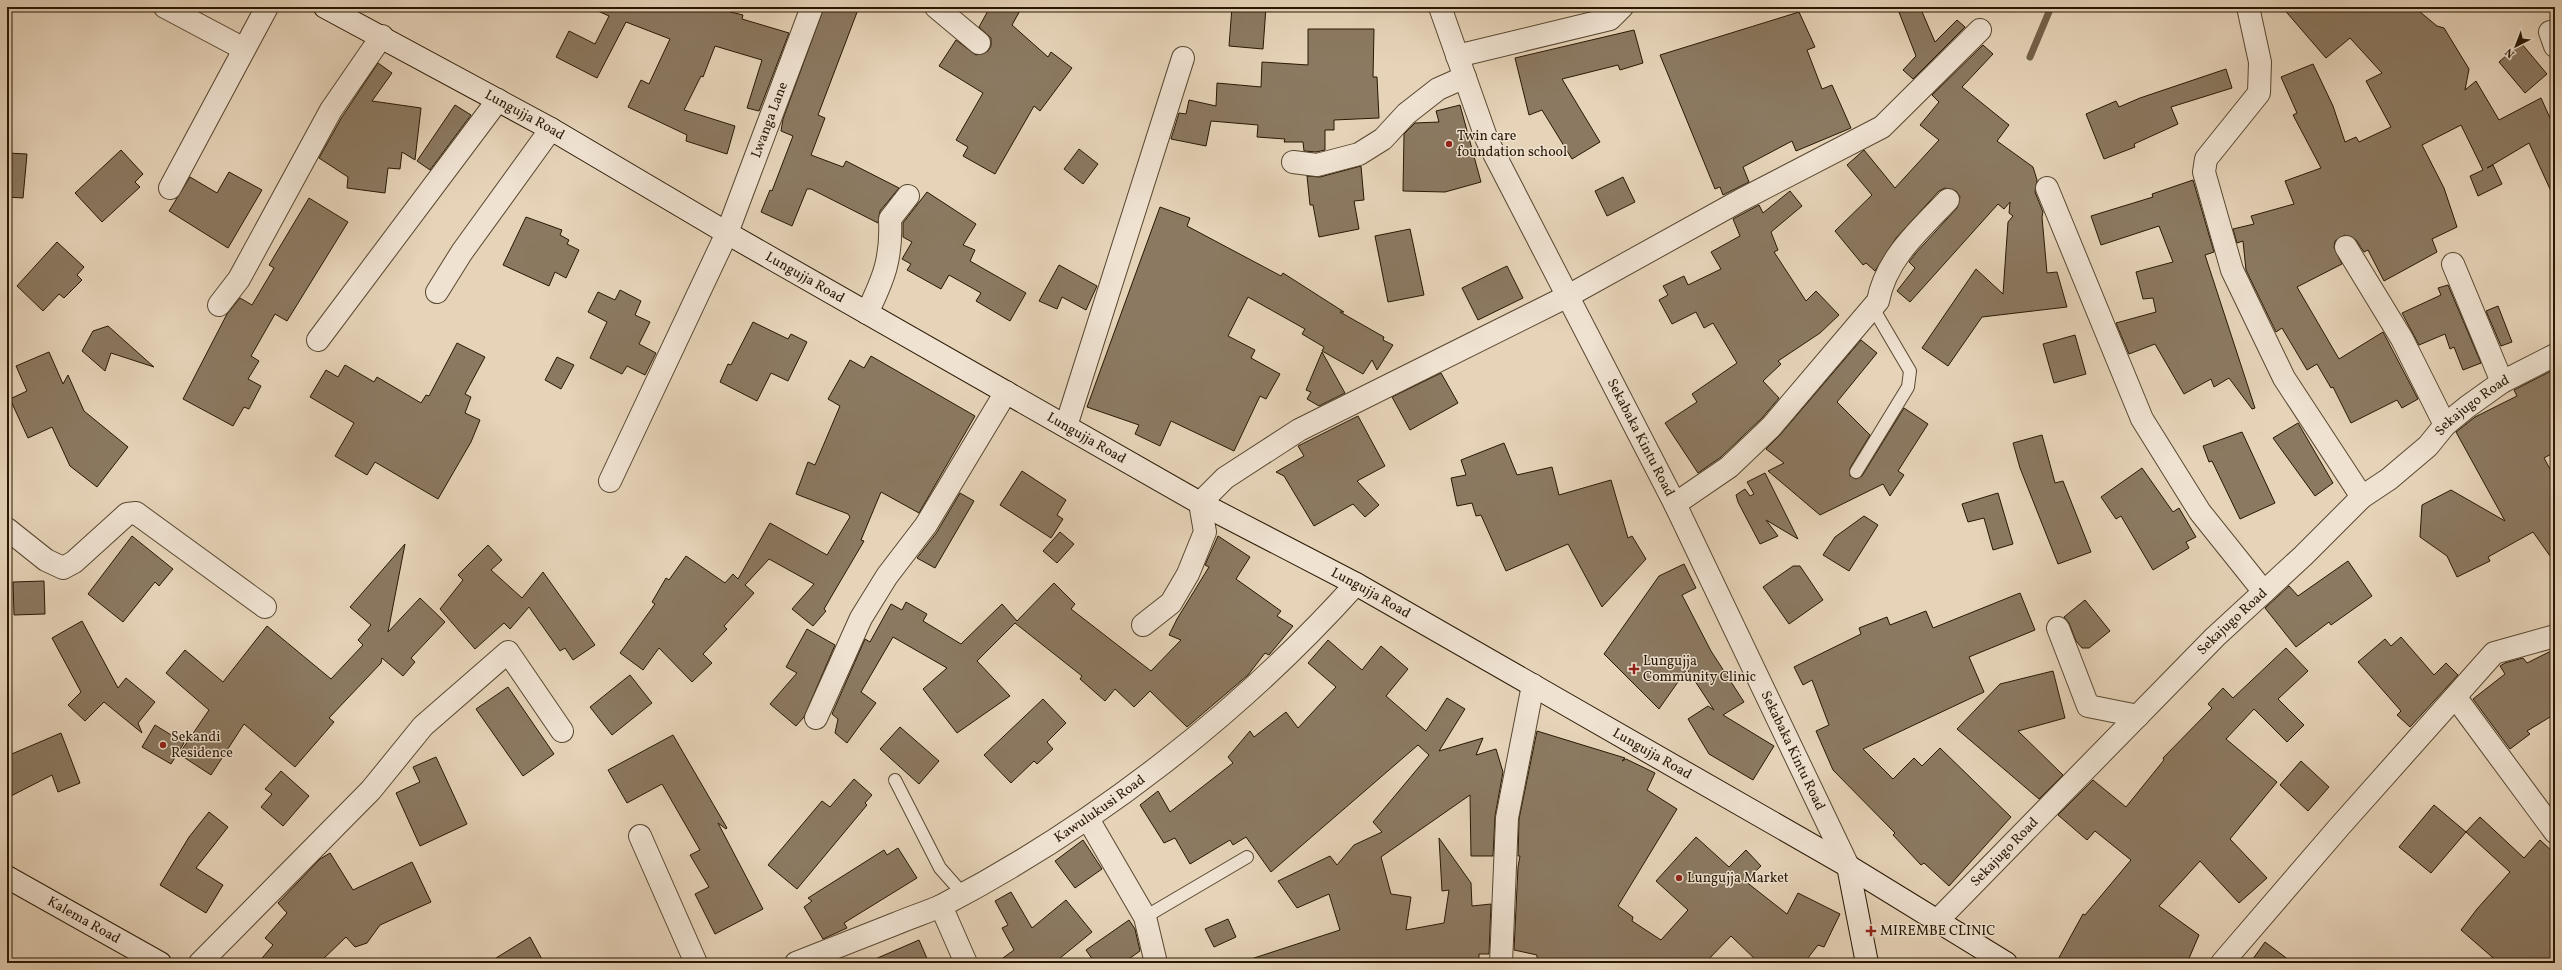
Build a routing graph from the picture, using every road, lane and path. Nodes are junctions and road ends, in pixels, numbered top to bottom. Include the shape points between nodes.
1 (165, 7) edge
2 (267, 7) edge
3 (325, 7) edge
4 (812, 7) edge
5 (936, 7) edge
6 (1440, 7) edge
7 (1622, 7) edge
8 (2248, 7) edge
9 (1980, 30) dead end
10 (382, 36) junction
11 (979, 43) dead end
12 (244, 49) junction
13 (1457, 56) junction
14 (1183, 58) dead end
15 (1465, 77) junction
16 (498, 100) junction
17 (551, 129) junction
18 (1293, 162) dead end
19 (170, 188) dead end
20 (2047, 188) dead end
21 (908, 196) dead end
22 (1948, 200) dead end
23 (727, 233) junction
24 (2346, 247) dead end
25 (2453, 264) dead end
26 (437, 292) dead end
27 (1568, 296) junction
28 (219, 305) dead end
29 (1873, 308) junction
30 (867, 312) junction
31 (318, 340) dead end
32 (2555, 355) edge
33 (2502, 382) junction
34 (1006, 392) junction
35 (1066, 426) junction
36 (2445, 426) junction
37 (1856, 472) dead end
38 (610, 481) dead end
39 (2362, 497) junction
40 (1200, 503) junction
41 (1675, 504) junction
42 (7, 529) edge
43 (1356, 584) junction
44 (2264, 592) junction
45 (265, 607) dead end
46 (1143, 625) dead end
47 (2058, 628) dead end
48 (2555, 636) edge
49 (1533, 685) junction
50 (2456, 698) junction
51 (2138, 716) junction
52 (816, 718) dead end
53 (562, 731) dead end
54 (895, 780) dead end
55 (1088, 819) junction
56 (2555, 832) edge
57 (640, 836) dead end
58 (1248, 857) dead end
59 (1848, 866) junction
60 (7, 877) edge
61 (963, 894) junction
62 (941, 906) junction
63 (1145, 917) junction
64 (1936, 922) junction
65 (154, 961) edge
66 (200, 963) edge
67 (696, 963) edge
68 (796, 963) edge
69 (966, 963) edge
70 (1156, 963) edge
71 (1501, 963) edge
72 (1867, 963) edge
73 (2006, 963) edge
74 (2222, 963) edge

1 - 12 street
2 - 12 street
3 - 10 street, Lungujja Road
4 - 23 street, Lwanga Lane
5 - 11 street
6 - 13 street, Sekabaka Kintu Road
7 - 13 street via 1610,19
8 - 39 street via 2260,62 2259,93 2206,159 2204,172 2232,270 2284,378
9 - 27 street via 1882,126 1741,200
10 - 16 street, Lungujja Road
10 - 28 street via 331,110 242,272
12 - 19 street
13 - 15 street, Sekabaka Kintu Road
14 - 35 street
15 - 18 street via 1438,89 1406,114 1383,139 1359,154 1317,165
15 - 27 street, Sekabaka Kintu Road via 1487,140
16 - 17 street, Lungujja Road
16 - 31 street
17 - 23 street, Lungujja Road
17 - 26 street via 462,252
20 - 44 street via 2142,419 2200,512
21 - 30 street via 890,219 891,243 884,276
22 - 29 street via 1902,249 1882,282 1878,301
23 - 30 street, Lungujja Road
23 - 38 street, Lwanga Lane
24 - 36 street via 2402,339
25 - 33 street
27 - 40 street via 1299,430 1225,478
27 - 41 street, Sekabaka Kintu Road
29 - 37 lane via 1910,371 1908,387
29 - 41 street via 1771,427 1730,467
30 - 34 street, Lungujja Road
32 - 33 street, Sekajugo Road
33 - 36 street, Sekajugo Road via 2467,406
34 - 35 street, Lungujja Road
34 - 52 street via 926,525 887,576 861,618
35 - 40 street, Lungujja Road
36 - 39 street, Sekajugo Road via 2428,446 2389,479
39 - 44 street, Sekajugo Road
40 - 43 street, Lungujja Road
40 - 46 street via 1205,532 1188,574 1171,603
41 - 59 street, Sekabaka Kintu Road
42 - 45 street via 46,560 63,568 74,562 127,514 136,513
43 - 49 street, Lungujja Road
43 - 55 street, Kawulukusi Road via 1315,630 1221,716
44 - 51 street, Sekajugo Road via 2215,637
47 - 51 street via 2088,706
48 - 50 street via 2494,653
49 - 59 street, Lungujja Road
49 - 71 street via 1507,818
50 - 56 street
50 - 74 street via 2340,826
51 - 64 street, Sekajugo Road
53 - 66 street via 508,652 423,726 371,790
54 - 61 lane via 940,868
55 - 61 street, Kawulukusi Road
55 - 63 street
57 - 67 street
58 - 63 lane
59 - 64 street, Lungujja Road
59 - 72 street, Sekabaka Kintu Road
60 - 65 street, Kalema Road
61 - 62 street, Kawulukusi Road
62 - 68 street, Kawulukusi Road
62 - 69 street
63 - 70 street
64 - 73 street, Lungujja Road

